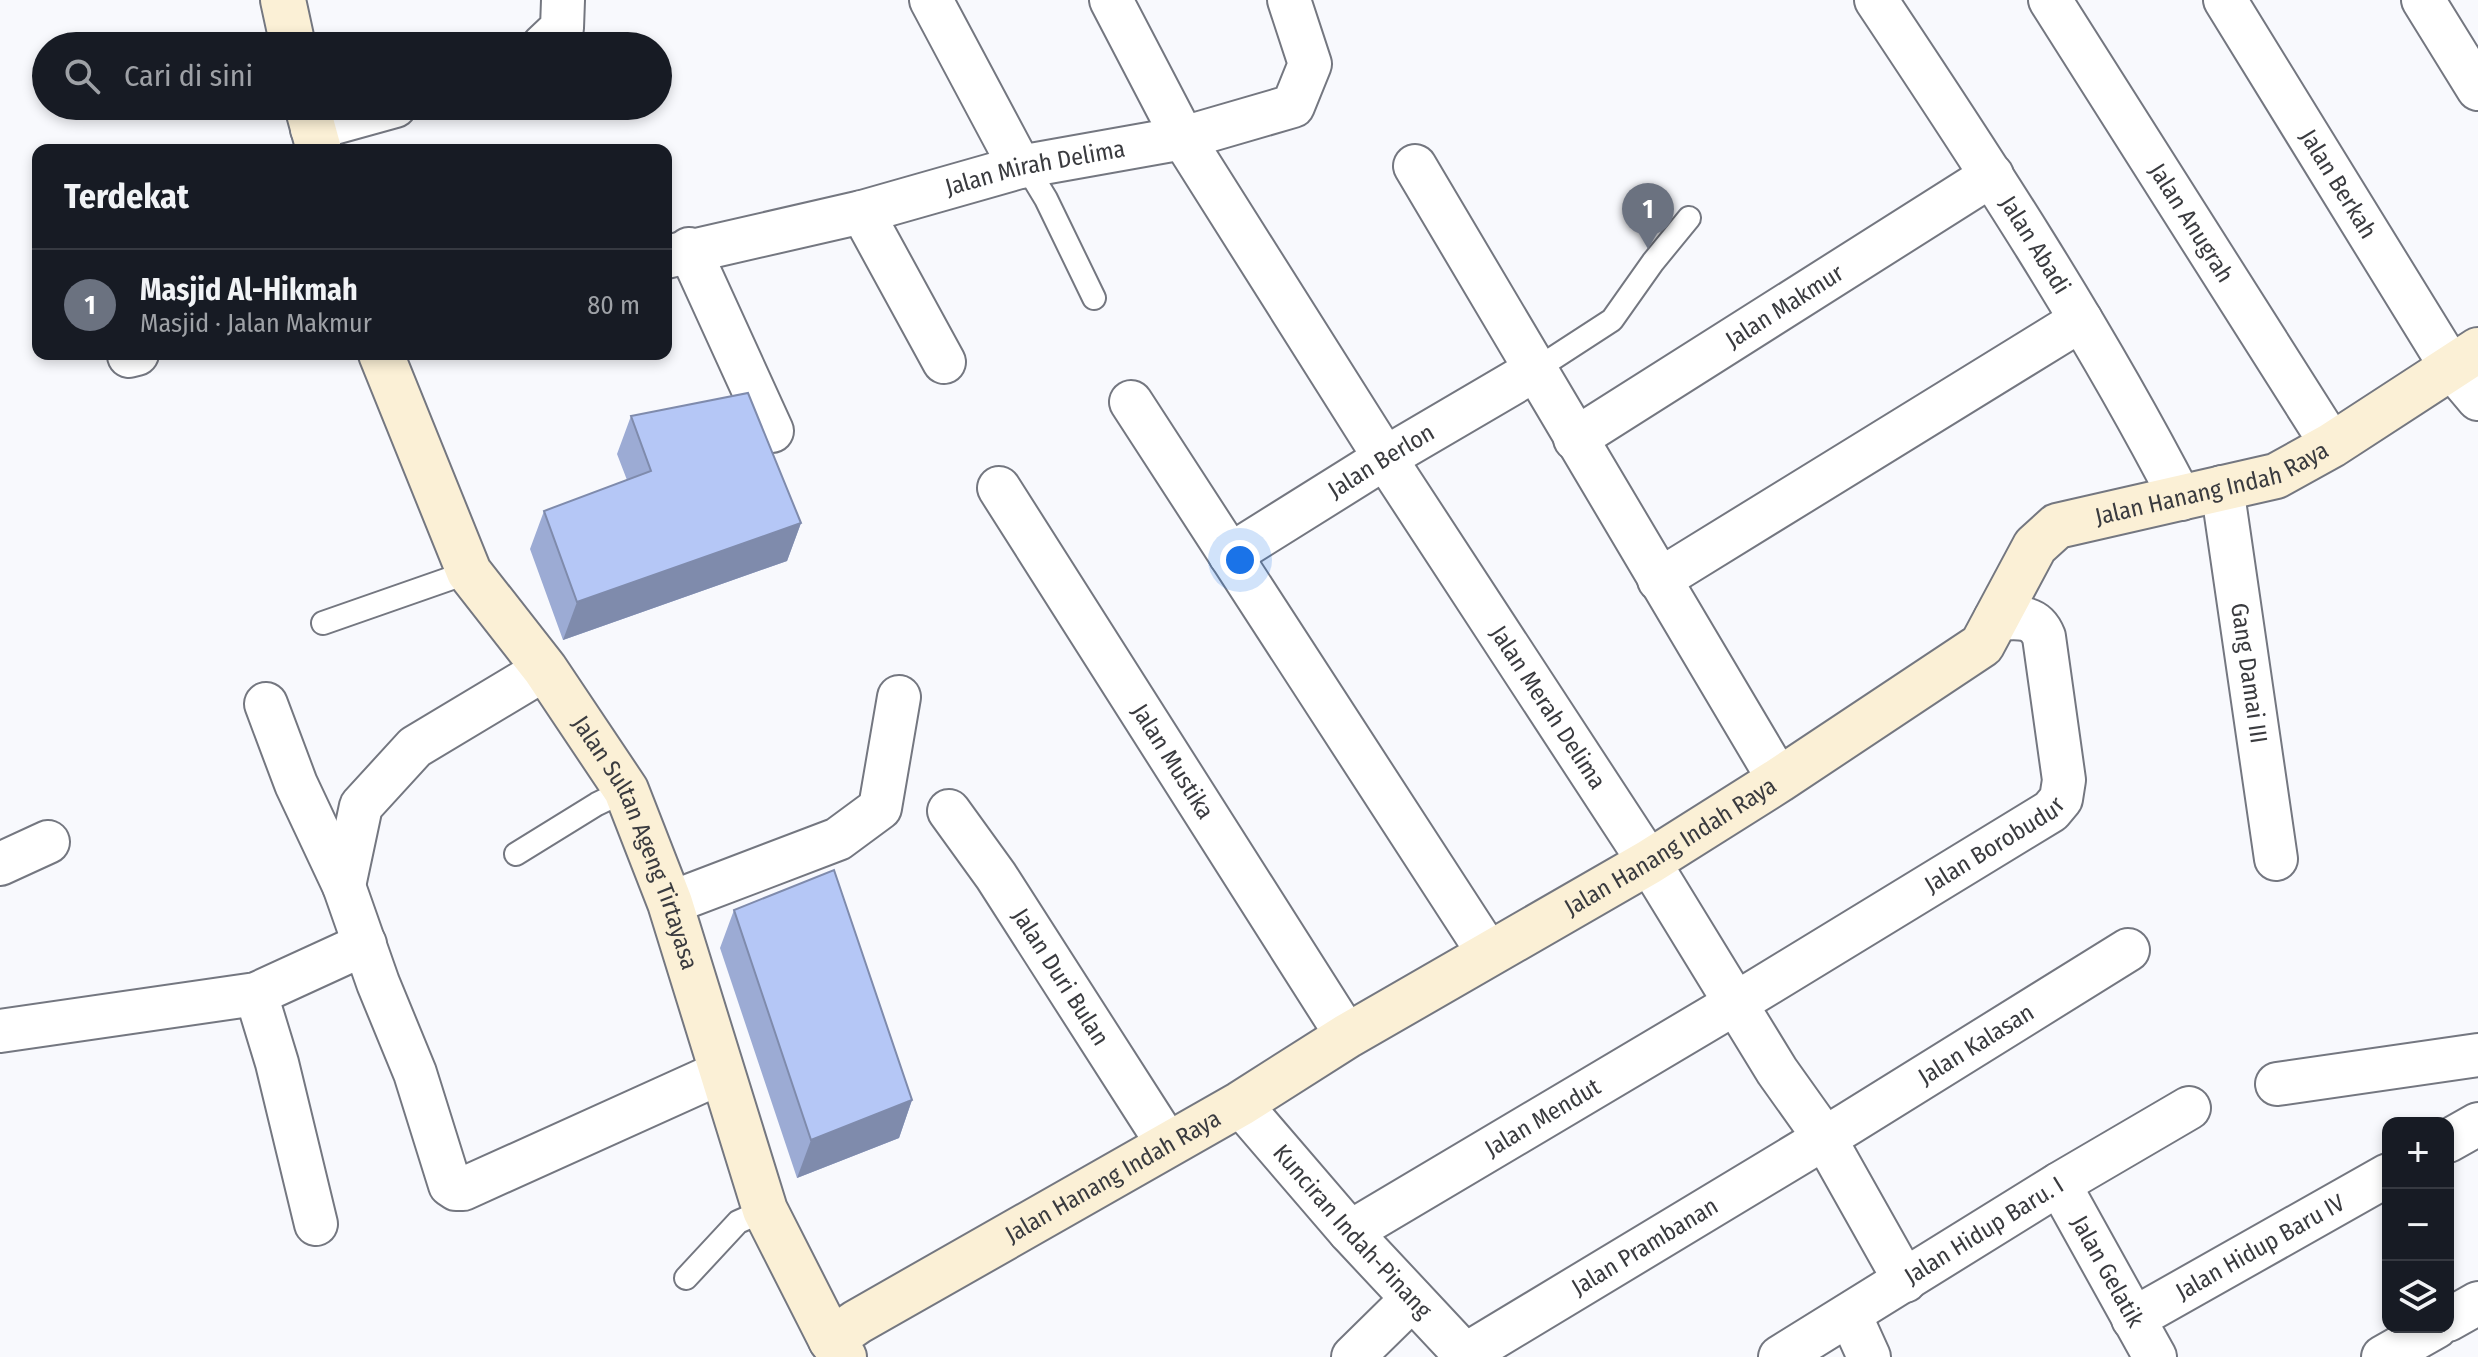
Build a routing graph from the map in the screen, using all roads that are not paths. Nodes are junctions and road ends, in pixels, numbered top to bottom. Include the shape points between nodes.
1 (283, 0) edge
2 (563, 0) edge
3 (931, 0) edge
4 (1111, 0) edge
5 (1289, 0) edge
6 (1876, 0) edge
7 (2050, 0) edge
8 (2225, 0) edge
9 (2423, 0) edge
10 (290, 32) edge
11 (558, 32) edge
12 (2478, 89) edge
13 (343, 120) edge
14 (313, 128) edge
15 (1183, 138) junction
16 (1023, 166) junction
17 (1415, 166) dead end
18 (1992, 175) junction
19 (862, 212) junction
20 (1689, 218) dead end
21 (678, 253) edge
22 (1094, 298) dead end
23 (2081, 320) junction
24 (386, 360) edge
25 (944, 362) dead end
26 (1535, 370) junction
27 (2469, 372) edge
28 (1131, 402) dead end
29 (772, 431) dead end
30 (1575, 439) junction
31 (2332, 445) junction
32 (1385, 458) junction
33 (2222, 487) junction
34 (999, 488) dead end
35 (2181, 499) junction
36 (1230, 555) junction
37 (469, 572) junction
38 (1659, 580) junction
39 (1995, 619) junction
40 (323, 623) dead end
41 (545, 669) junction
42 (899, 697) dead end
43 (266, 704) dead end
44 (1779, 780) junction
45 (626, 790) junction
46 (949, 811) dead end
47 (48, 842) dead end
48 (516, 854) dead end
49 (2276, 859) dead end
50 (1649, 862) junction
51 (0, 864) edge
52 (344, 886) junction
53 (670, 903) junction
54 (365, 944) junction
55 (2128, 950) dead end
56 (1489, 954) junction
57 (256, 994) junction
58 (1736, 1002) junction
59 (0, 1031) edge
60 (1347, 1036) junction
61 (2478, 1055) edge
62 (722, 1072) junction
63 (2277, 1084) dead end
64 (1240, 1104) junction
65 (2189, 1108) dead end
66 (2478, 1124) edge
67 (1824, 1137) junction
68 (2454, 1138) edge
69 (1167, 1143) junction
70 (2382, 1178) edge
71 (2059, 1184) junction
72 (765, 1210) junction
73 (316, 1224) dead end
74 (1350, 1232) junction
75 (686, 1278) dead end
76 (1905, 1281) junction
77 (1412, 1299) junction
78 (2478, 1303) edge
79 (1850, 1315) junction
80 (2454, 1317) edge
81 (2133, 1319) junction
82 (2425, 1333) edge
83 (839, 1350) edge
84 (1466, 1356) edge
85 (1353, 1357) edge
86 (1780, 1357) edge
87 (1869, 1357) edge
88 (2155, 1357) edge
89 (2383, 1357) edge

1 - 10 street
2 - 11 street
3 - 16 street
4 - 15 street, Jalan Merah Delima
5 - 15 street, Jalan Mirah Delima via 1310,64 1293,106
6 - 18 street, Jalan Abadi
7 - 31 street, Jalan Anugrah
8 - 27 street, Jalan Berkah
9 - 12 street
13 - 14 street
15 - 16 street, Jalan Mirah Delima
15 - 32 street, Jalan Merah Delima
16 - 19 street, Jalan Mirah Delima
16 - 22 lane via 1046,199
17 - 26 street
18 - 23 street, Jalan Abadi
18 - 30 street, Jalan Makmur
19 - 21 street, Jalan Mirah Delima
19 - 25 street
20 - 26 lane via 1612,320
21 - 29 street
23 - 35 street, Jalan Abadi
23 - 38 street
24 - 37 street, Jalan Sultan Ageng Tirtayasa
26 - 30 street
26 - 32 street, Jalan Berlon
27 - 31 street, Jalan Hanang Indah Raya
28 - 36 street
30 - 38 street
31 - 33 street, Jalan Hanang Indah Raya via 2276,476
32 - 36 street, Jalan Berlon
32 - 50 street, Jalan Merah Delima
33 - 35 street, Jalan Hanang Indah Raya
33 - 49 street, Gang Damai III
34 - 60 street, Jalan Mustika
35 - 39 street, Jalan Hanang Indah Raya via 2057,526 2035,546
36 - 56 street
37 - 40 lane
37 - 41 street, Jalan Sultan Ageng Tirtayasa
38 - 44 street
39 - 44 street, Jalan Hanang Indah Raya via 1982,645
39 - 58 street, Jalan Borobudur via 2027,618 2040,626 2064,780 2061,799 2051,811
41 - 45 street, Jalan Sultan Ageng Tirtayasa
41 - 52 street via 415,747 361,806
42 - 53 street via 880,808 838,839
43 - 52 street
44 - 50 street, Jalan Hanang Indah Raya
45 - 48 lane
45 - 53 street, Jalan Sultan Ageng Tirtayasa
46 - 69 street, Jalan Duri Bulan
47 - 51 street
50 - 56 street, Jalan Hanang Indah Raya
50 - 58 street, Jalan Merah Delima
52 - 54 street
53 - 62 street, Jalan Sultan Ageng Tirtayasa
54 - 57 street
54 - 62 street via 415,1073 450,1185 456,1189
55 - 67 street, Jalan Kalasan
56 - 60 street, Jalan Hanang Indah Raya
57 - 59 street
57 - 73 street
58 - 67 street, Jalan Merah Delima
58 - 74 street, Jalan Mendut
60 - 64 street, Jalan Hanang Indah Raya
61 - 63 street
62 - 72 street, Jalan Sultan Ageng Tirtayasa
64 - 69 street, Jalan Hanang Indah Raya
64 - 74 street, Kunciran Indah-Pinang
65 - 71 street, Jalan Hidup Baru. I
66 - 68 street
67 - 76 street, Jalan Merah Delima
67 - 84 street, Jalan Prambanan
69 - 83 street, Jalan Hanang Indah Raya via 857,1322
70 - 81 street, Jalan Hidup Baru IV
71 - 76 street, Jalan Hidup Baru. I
71 - 81 street, Jalan Gelatik
72 - 75 lane via 738,1222
72 - 83 street, Jalan Sultan Ageng Tirtayasa
74 - 77 street, Kunciran Indah-Pinang
76 - 79 street, Jalan Hidup Baru. I
77 - 84 street, Kunciran Indah-Pinang
77 - 85 street
78 - 80 street
79 - 86 street, Jalan Hidup Baru. I
79 - 87 street
81 - 88 street, Jalan Gelatik
82 - 89 street

